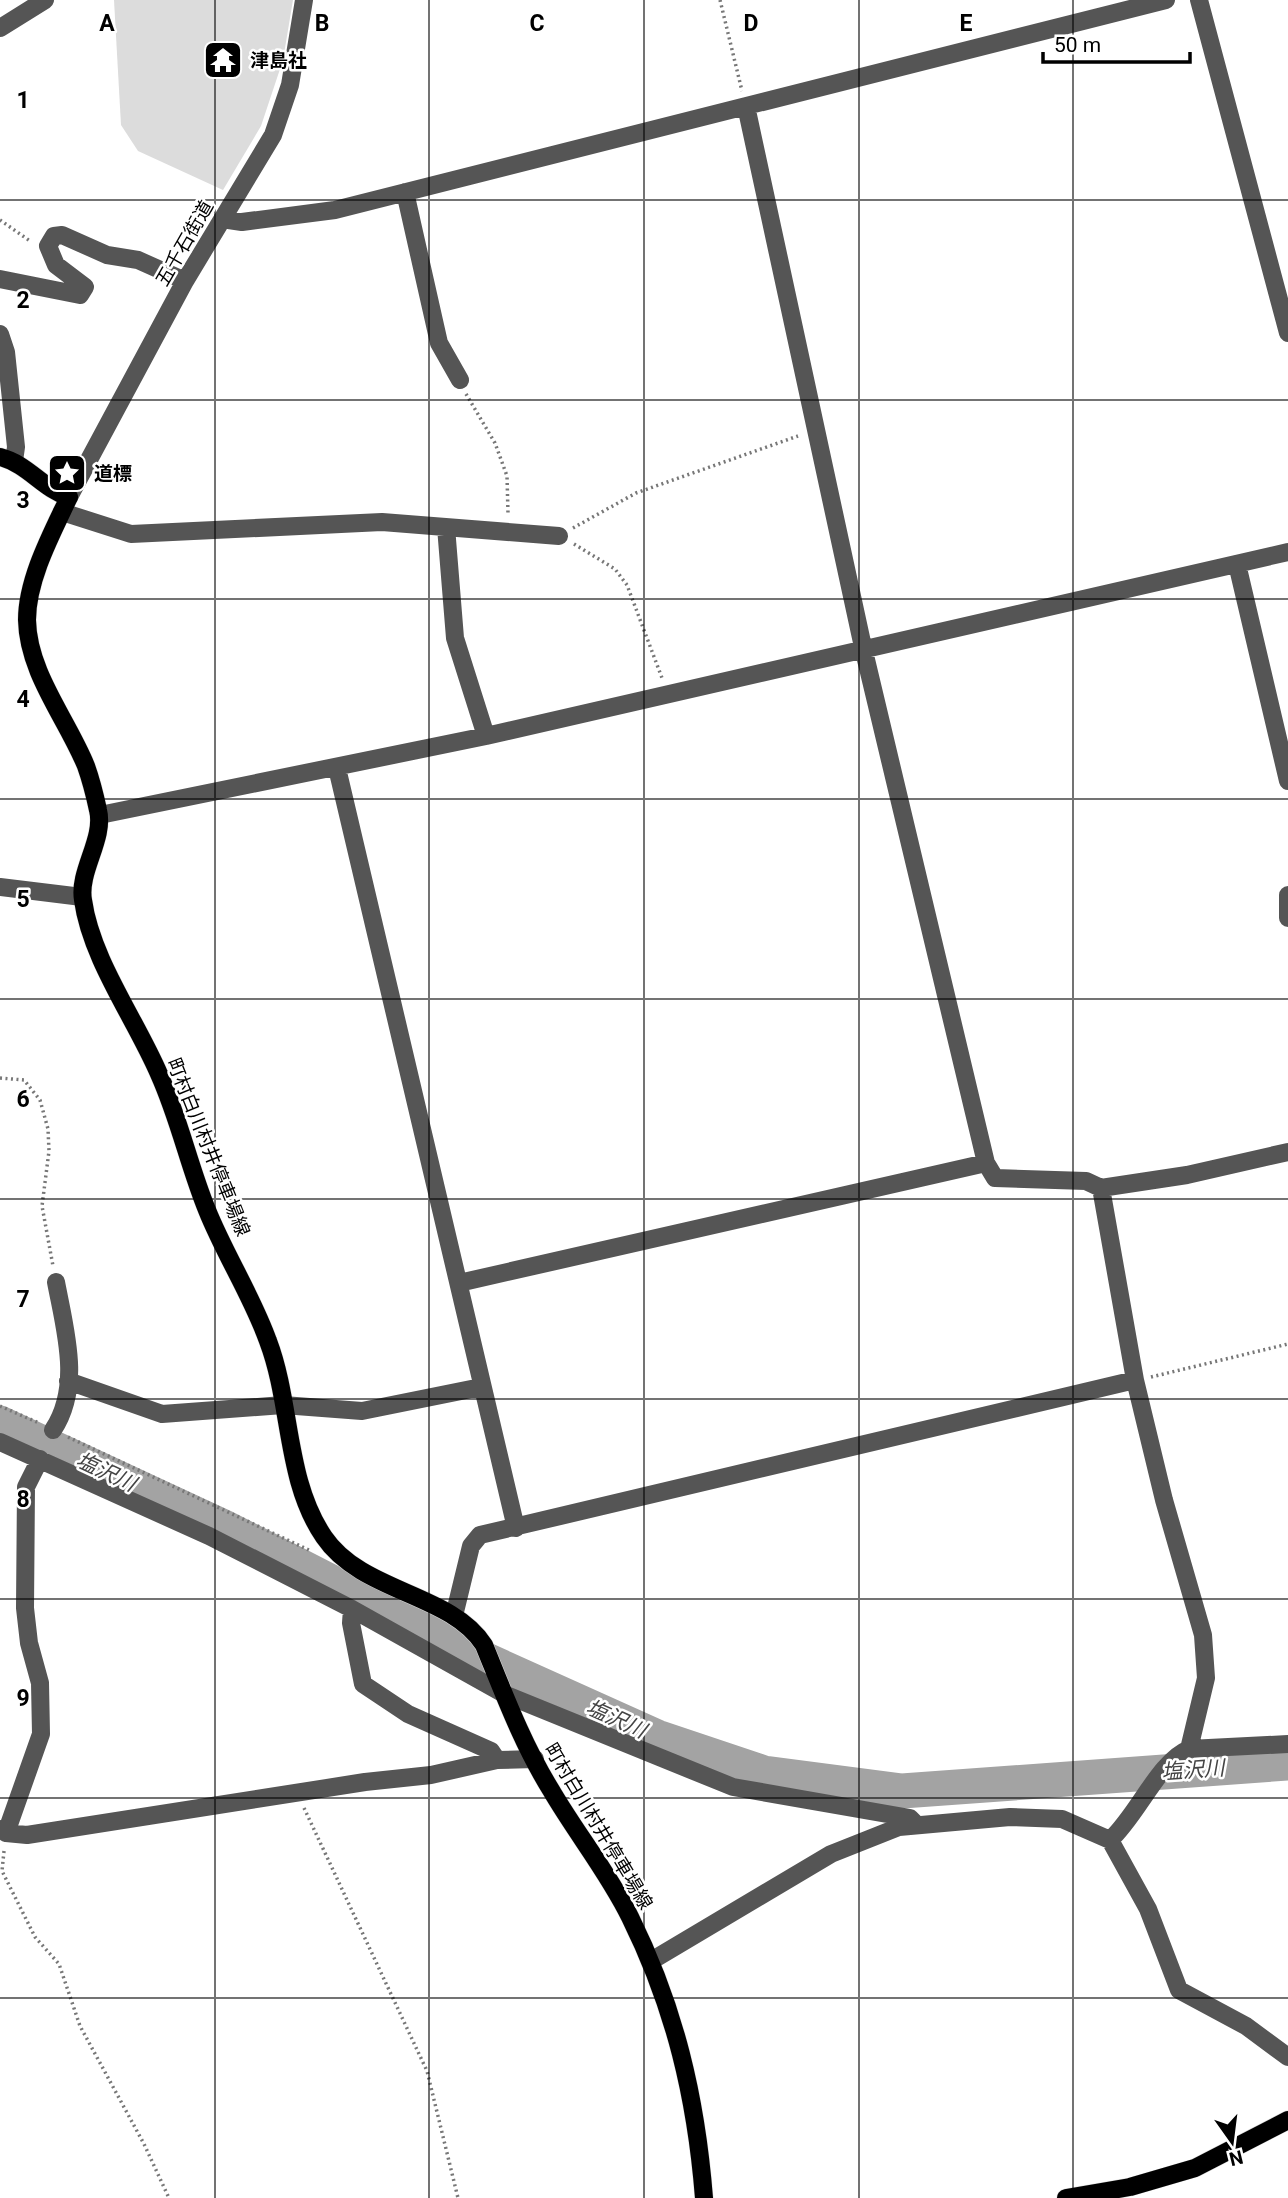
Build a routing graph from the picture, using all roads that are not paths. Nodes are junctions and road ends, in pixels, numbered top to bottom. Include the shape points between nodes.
1 (46, 0) edge
2 (304, 0) edge
3 (1166, 0) edge
4 (1199, 0) edge
5 (1, 30) edge
6 (746, 107) junction
7 (405, 192) junction
8 (222, 219) junction
9 (0, 279) edge
10 (184, 281) junction
11 (1288, 333) edge
12 (0, 334) edge
13 (460, 380) road end
14 (7, 459) edge
15 (66, 505) junction
16 (446, 527) junction
17 (559, 536) road end
18 (1288, 552) edge
19 (1237, 564) junction
20 (863, 647) junction
21 (486, 736) junction
22 (337, 768) junction
23 (1288, 781) edge
24 (100, 815) junction
25 (0, 887) edge
26 (1288, 895) edge
27 (82, 897) junction
28 (1288, 918) edge
29 (1288, 1152) edge
30 (986, 1163) junction
31 (1101, 1188) junction
32 (56, 1282) road end
33 (459, 1283) junction
34 (1135, 1380) junction
35 (68, 1381) junction
36 (481, 1387) junction
37 (283, 1405) junction
38 (54, 1430) road end
39 (0, 1442) edge
40 (40, 1459) junction
41 (516, 1528) junction
42 (352, 1609) junction
43 (454, 1616) junction
44 (502, 1691) junction
45 (1288, 1744) edge
46 (1182, 1752) junction
47 (535, 1759) junction
48 (497, 1760) junction
49 (916, 1824) junction
50 (3, 1831) edge
51 (1110, 1840) junction
52 (651, 1961) junction
53 (1288, 2057) edge
54 (1288, 2120) edge
55 (704, 2198) edge
56 (1066, 2198) edge

1 - 5 street
2 - 8 street, 五千石街道 via 290,85 272,135
3 - 6 street
4 - 11 street
6 - 7 street
6 - 20 street
7 - 8 street via 335,210 242,222
7 - 13 street via 439,343
8 - 10 street, 五千石街道
9 - 10 street via 80,295 85,287 56,265 48,246 54,236 62,235
10 - 15 street, 五千石街道
12 - 14 street via 16,447
14 - 15 main road
15 - 16 street via 131,534 382,522
15 - 24 main road via 31,589 29,634 47,687 86,767
16 - 17 street
16 - 21 street via 455,639
18 - 19 street
19 - 20 street
19 - 23 street
20 - 21 street
20 - 30 street
21 - 22 street
22 - 24 street
22 - 33 street
24 - 27 main road
25 - 27 street
26 - 28 street
27 - 37 main road, 町村白川村井停車場線 via 108,971 158,1071 209,1216 257,1309
29 - 31 street
30 - 31 street via 995,1178 1086,1181
30 - 33 street
31 - 34 street
32 - 35 street via 68,1340
33 - 36 street
34 - 41 street
34 - 46 street via 1203,1635 1206,1678
35 - 37 street via 162,1414
35 - 38 street via 63,1415
36 - 37 street via 362,1411
36 - 41 street
37 - 43 main road, 町村白川村井停車場線 via 312,1515 337,1555
39 - 40 street
40 - 42 street via 209,1536
40 - 50 street via 26,1487 25,1608 40,1683 41,1734
41 - 43 street via 480,1535 471,1546
42 - 44 street
42 - 48 street via 363,1684 408,1714 491,1751
43 - 44 main road, 町村白川村井停車場線 via 478,1635
44 - 47 main road, 町村白川村井停車場線
44 - 49 street via 733,1787 910,1818
45 - 46 street
46 - 51 street via 1127,1825
47 - 48 street
47 - 52 main road, 町村白川村井停車場線 via 624,1905
48 - 50 street via 431,1775 27,1835
49 - 51 street via 1010,1817 1062,1819
49 - 52 street via 831,1854
51 - 53 street via 1148,1909 1179,1990 1246,2026
52 - 55 main road, 町村白川村井停車場線 via 689,2077
54 - 56 main road via 1195,2168 1130,2188

